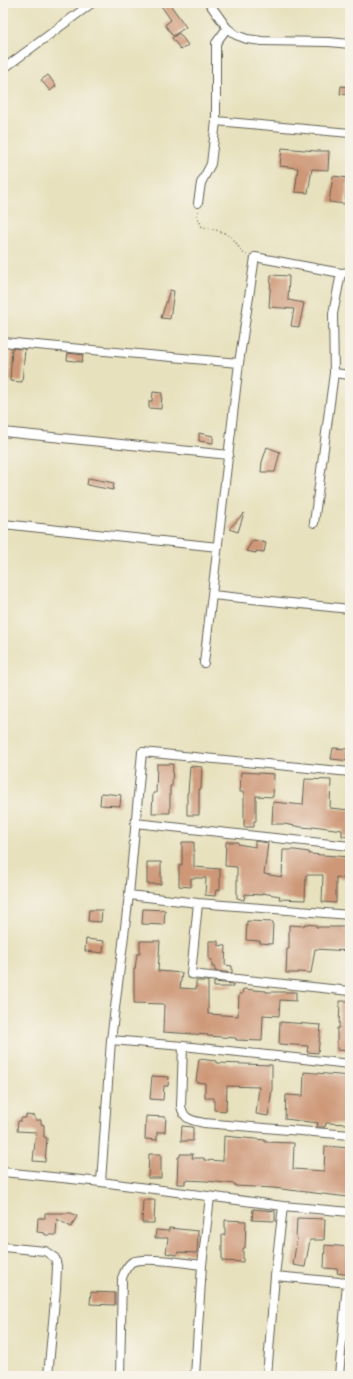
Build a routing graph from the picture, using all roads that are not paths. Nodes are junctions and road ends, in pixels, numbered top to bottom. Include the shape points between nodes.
1 (92, 3) edge
2 (209, 3) edge
3 (227, 28) junction
4 (350, 44) edge
5 (3, 69) edge
6 (216, 121) junction
7 (350, 133) edge
8 (198, 203) road end
9 (350, 272) edge
10 (340, 273) junction
11 (3, 342) edge
12 (239, 363) junction
13 (334, 373) junction
14 (350, 375) edge
15 (3, 432) edge
16 (229, 455) junction
17 (314, 523) dead end
18 (3, 524) edge
19 (218, 547) junction
20 (212, 595) junction
21 (350, 609) edge
22 (204, 663) dead end
23 (350, 772) edge
24 (135, 824) junction
25 (350, 846) edge
26 (128, 895) junction
27 (198, 903) junction
28 (350, 915) edge
29 (350, 991) edge
30 (111, 1040) junction
31 (183, 1046) junction
32 (350, 1064) edge
33 (350, 1135) edge
34 (3, 1172) edge
35 (101, 1182) junction
36 (210, 1197) junction
37 (283, 1206) junction
38 (350, 1212) edge
39 (3, 1247) edge
40 (202, 1265) junction
41 (275, 1276) junction
42 (348, 1283) edge
43 (48, 1376) edge
44 (120, 1376) edge
45 (195, 1376) edge
46 (267, 1376) edge
47 (339, 1376) edge

1 - 5 street
2 - 3 street
3 - 4 street via 236,35 262,41
3 - 6 street via 216,43
6 - 7 street
6 - 8 street via 211,164 201,183
9 - 10 street
10 - 12 street via 255,257
10 - 13 street via 333,314
11 - 12 street
12 - 16 street
13 - 14 street
13 - 17 street
15 - 16 street
16 - 19 street
18 - 19 street
19 - 20 street
20 - 21 street
20 - 22 street
23 - 24 street via 142,752
24 - 25 street
24 - 26 street
26 - 27 street
26 - 30 street
27 - 28 street
27 - 29 street via 192,974
30 - 31 street
30 - 35 street
31 - 32 street
31 - 33 street via 181,1106 186,1118 204,1123
34 - 35 street
35 - 36 street
36 - 37 street
36 - 40 street
37 - 38 street
37 - 41 street
39 - 43 street via 45,1251 55,1258 56,1289
40 - 44 street via 142,1260 132,1262 126,1269 122,1278
40 - 45 street
41 - 42 street
41 - 46 street
42 - 47 street

